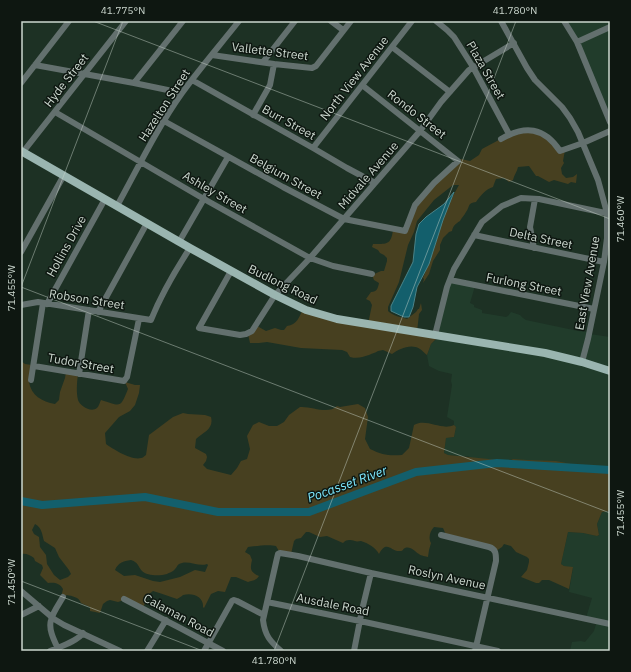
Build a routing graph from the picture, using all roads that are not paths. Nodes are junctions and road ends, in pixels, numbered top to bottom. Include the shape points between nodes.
1 (69, 21) edge
2 (126, 21) edge
3 (183, 21) edge
4 (239, 21) edge
5 (295, 21) edge
6 (331, 21) edge
7 (351, 21) edge
8 (412, 21) edge
9 (436, 21) edge
10 (501, 21) edge
11 (564, 21) edge
12 (610, 27) edge
13 (343, 30) junction
14 (577, 42) junction
15 (514, 43) junction
16 (392, 47) junction
17 (212, 55) junction
18 (263, 62) junction
19 (274, 64) junction
20 (35, 65) junction
21 (473, 67) junction
22 (84, 75) junction
23 (192, 80) junction
24 (21, 83) edge
25 (134, 83) junction
26 (362, 85) junction
27 (450, 92) junction
28 (182, 93) junction
29 (55, 112) junction
30 (253, 115) junction
31 (164, 121) junction
32 (610, 122) edge
33 (420, 131) junction
34 (610, 131) edge
35 (509, 134) junction
36 (501, 139) dead end
37 (583, 142) junction
38 (313, 148) junction
39 (22, 151) edge
40 (228, 157) junction
41 (141, 162) junction
42 (64, 175) junction
43 (375, 183) junction
44 (105, 199) junction
45 (204, 199) junction
46 (535, 199) junction
47 (117, 206) junction
48 (609, 214) edge
49 (344, 220) junction
50 (147, 224) junction
51 (405, 231) joint
52 (474, 235) junction
53 (179, 242) junction
54 (190, 248) junction
55 (534, 248) junction
56 (21, 252) edge
57 (310, 258) junction
58 (604, 262) junction
59 (232, 271) junction
60 (372, 274) dead end
61 (450, 280) junction
62 (275, 295) junction
63 (45, 304) junction
64 (21, 305) edge
65 (594, 309) junction
66 (89, 310) junction
67 (98, 312) junction
68 (138, 319) junction
69 (435, 335) junction
70 (582, 362) junction
71 (34, 366) junction
72 (610, 371) edge
73 (79, 374) junction
74 (31, 380) dead end
75 (441, 535) dead end
76 (371, 573) junction
77 (21, 591) edge
78 (63, 597) dead end
79 (487, 597) junction
80 (124, 600) dead end
81 (267, 602) junction
82 (39, 606) junction
83 (21, 614) edge
84 (264, 615) junction
85 (52, 616) junction
86 (166, 620) junction
87 (360, 621) junction
88 (610, 624) edge
89 (83, 633) junction
90 (209, 643) junction
91 (58, 649) edge
92 (475, 649) edge
93 (50, 651) edge
94 (120, 651) edge
95 (147, 651) edge
96 (204, 651) edge
97 (223, 651) edge
98 (281, 651) edge
99 (354, 651) edge
100 (498, 651) edge

1 - 20 street
2 - 22 street, Hyde Street
3 - 25 street
4 - 17 street, Hazelton Street
5 - 18 street
6 - 13 street
7 - 13 street, Vallette Street
8 - 16 street, North View Avenue
9 - 21 street, Plaza Street via 454,37
10 - 15 street, East View Avenue
11 - 14 street
12 - 14 street
13 - 19 street, Vallette Street via 312,68
14 - 32 street
15 - 21 street, Midvale Avenue
15 - 37 street, East View Avenue via 535,80 562,107
16 - 26 street, North View Avenue
16 - 27 street
17 - 18 street, Vallette Street
17 - 23 street, Hazelton Street
18 - 19 street, Vallette Street
19 - 30 street via 270,85
20 - 22 street
20 - 24 street
21 - 27 street, Midvale Avenue
21 - 35 street, Plaza Street
22 - 25 street
22 - 29 street, Hyde Street
23 - 28 street, Hazelton Street
23 - 30 street, Burr Street
25 - 28 street
26 - 33 street, Rondo Street
26 - 38 street, North View Avenue
27 - 33 street, Midvale Avenue
28 - 31 street, Hazelton Street
29 - 39 street, Hyde Street
29 - 41 street, Ashley Street
30 - 38 street, Burr Street
31 - 40 street, Belgium Street
31 - 41 street, Hazelton Street
33 - 43 street, Midvale Avenue
33 - 51 street, Rondo Street via 458,160 415,205
34 - 37 street
35 - 36 street
35 - 37 street via 527,130 538,132 554,142 560,151
37 - 48 street, East View Avenue
38 - 43 street, Burr Street
39 - 42 main road, Budlong Road
40 - 45 street
40 - 49 street, Belgium Street
41 - 45 street, Ashley Street
41 - 47 street, Hazelton Street
42 - 44 main road, Budlong Road
42 - 56 street
43 - 49 street, Midvale Avenue
44 - 47 main road, Budlong Road
44 - 63 street, Hollins Drive
45 - 53 street
45 - 57 street, Ashley Street
46 - 48 street
46 - 52 street via 521,198 502,206 482,222
46 - 55 street via 530,227
47 - 50 main road, Budlong Road
48 - 58 street, East View Avenue
49 - 51 street, Belgium Street
49 - 57 street, Midvale Avenue
50 - 53 main road, Budlong Road
50 - 67 street
52 - 55 street, Delta Street
52 - 61 street
53 - 54 main road, Budlong Road
54 - 59 main road, Budlong Road
54 - 68 street, Robson Street via 150,320
55 - 58 street, Delta Street
57 - 60 street, Ashley Street
57 - 62 street, Midvale Avenue
58 - 65 street, East View Avenue
59 - 62 main road, Budlong Road
59 - 62 street, Midvale Avenue via 199,328 240,335 249,333
61 - 65 street, Furlong Street
61 - 69 street
62 - 69 main road, Budlong Road via 299,308 330,317
63 - 64 street, Robson Street via 34,302
63 - 66 street, Robson Street
63 - 71 street
65 - 70 street, East View Avenue
66 - 67 street, Robson Street
66 - 73 street
67 - 68 street, Robson Street
68 - 73 street, Tudor Street via 127,377 124,381
69 - 70 main road, Budlong Road via 545,353
70 - 72 main road, Budlong Road
71 - 73 street, Tudor Street
71 - 74 street
75 - 79 street via 494,549 496,561
76 - 79 street, Roslyn Avenue
76 - 81 street, Roslyn Avenue via 280,553 276,558
76 - 87 street
77 - 82 street
78 - 85 street
79 - 88 street, Roslyn Avenue
79 - 92 street
80 - 86 street, Calaman Road
81 - 84 street
81 - 87 street, Ausdale Road
82 - 83 street
82 - 85 street
84 - 90 street via 234,600
84 - 98 street via 264,627 268,638
85 - 89 street via 64,625
85 - 91 street via 51,631
86 - 90 street, Calaman Road
86 - 95 street
87 - 92 street, Ausdale Road
87 - 99 street
89 - 91 street
89 - 94 street
90 - 96 street
90 - 97 street, Calaman Road
91 - 93 street
92 - 100 street, Ausdale Road

